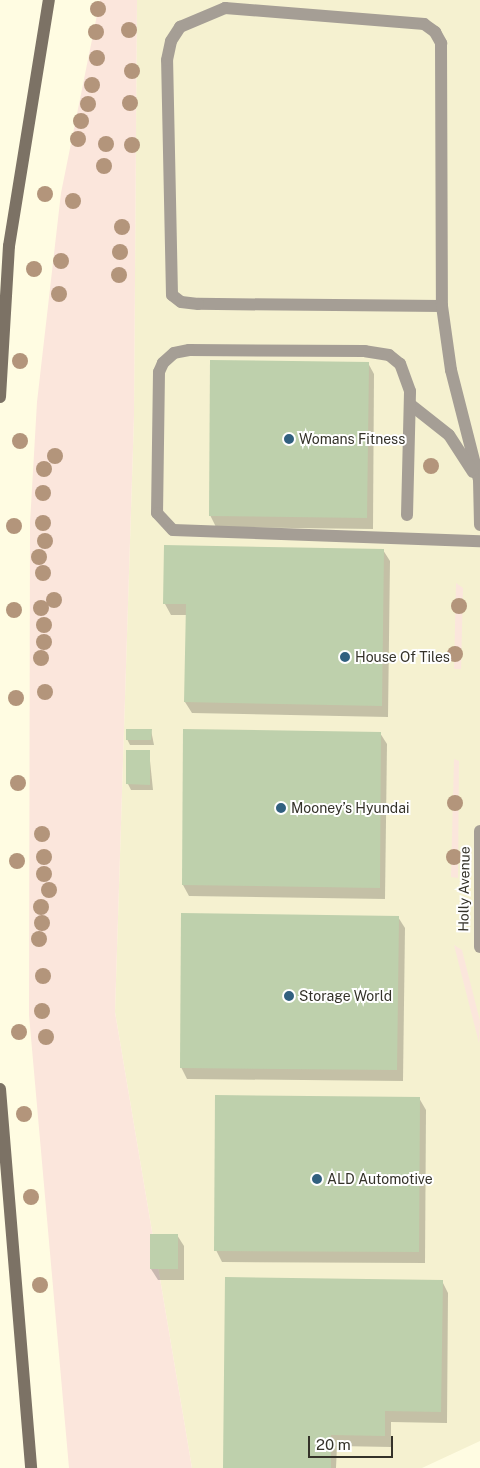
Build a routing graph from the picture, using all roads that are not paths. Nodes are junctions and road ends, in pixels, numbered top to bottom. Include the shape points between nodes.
1 (49, 0) edge
2 (442, 306) junction
3 (0, 397) edge
4 (411, 405) junction
5 (479, 480) edge
6 (407, 515) dead end
7 (480, 525) edge
8 (480, 541) edge
9 (480, 831) edge
10 (480, 947) edge
11 (0, 1090) edge
12 (31, 1468) edge

1 - 3 street via 9,246
2 - 2 street via 198,304 181,302 172,295 167,60 171,41 180,27 225,8 424,24 435,32 441,43
2 - 5 street via 451,370
4 - 5 street via 449,435
4 - 6 street via 406,446
4 - 8 street via 400,364 389,355 355,351 174,353 158,372 157,513 173,530
5 - 7 street
9 - 10 street, Holly Avenue
11 - 12 street

